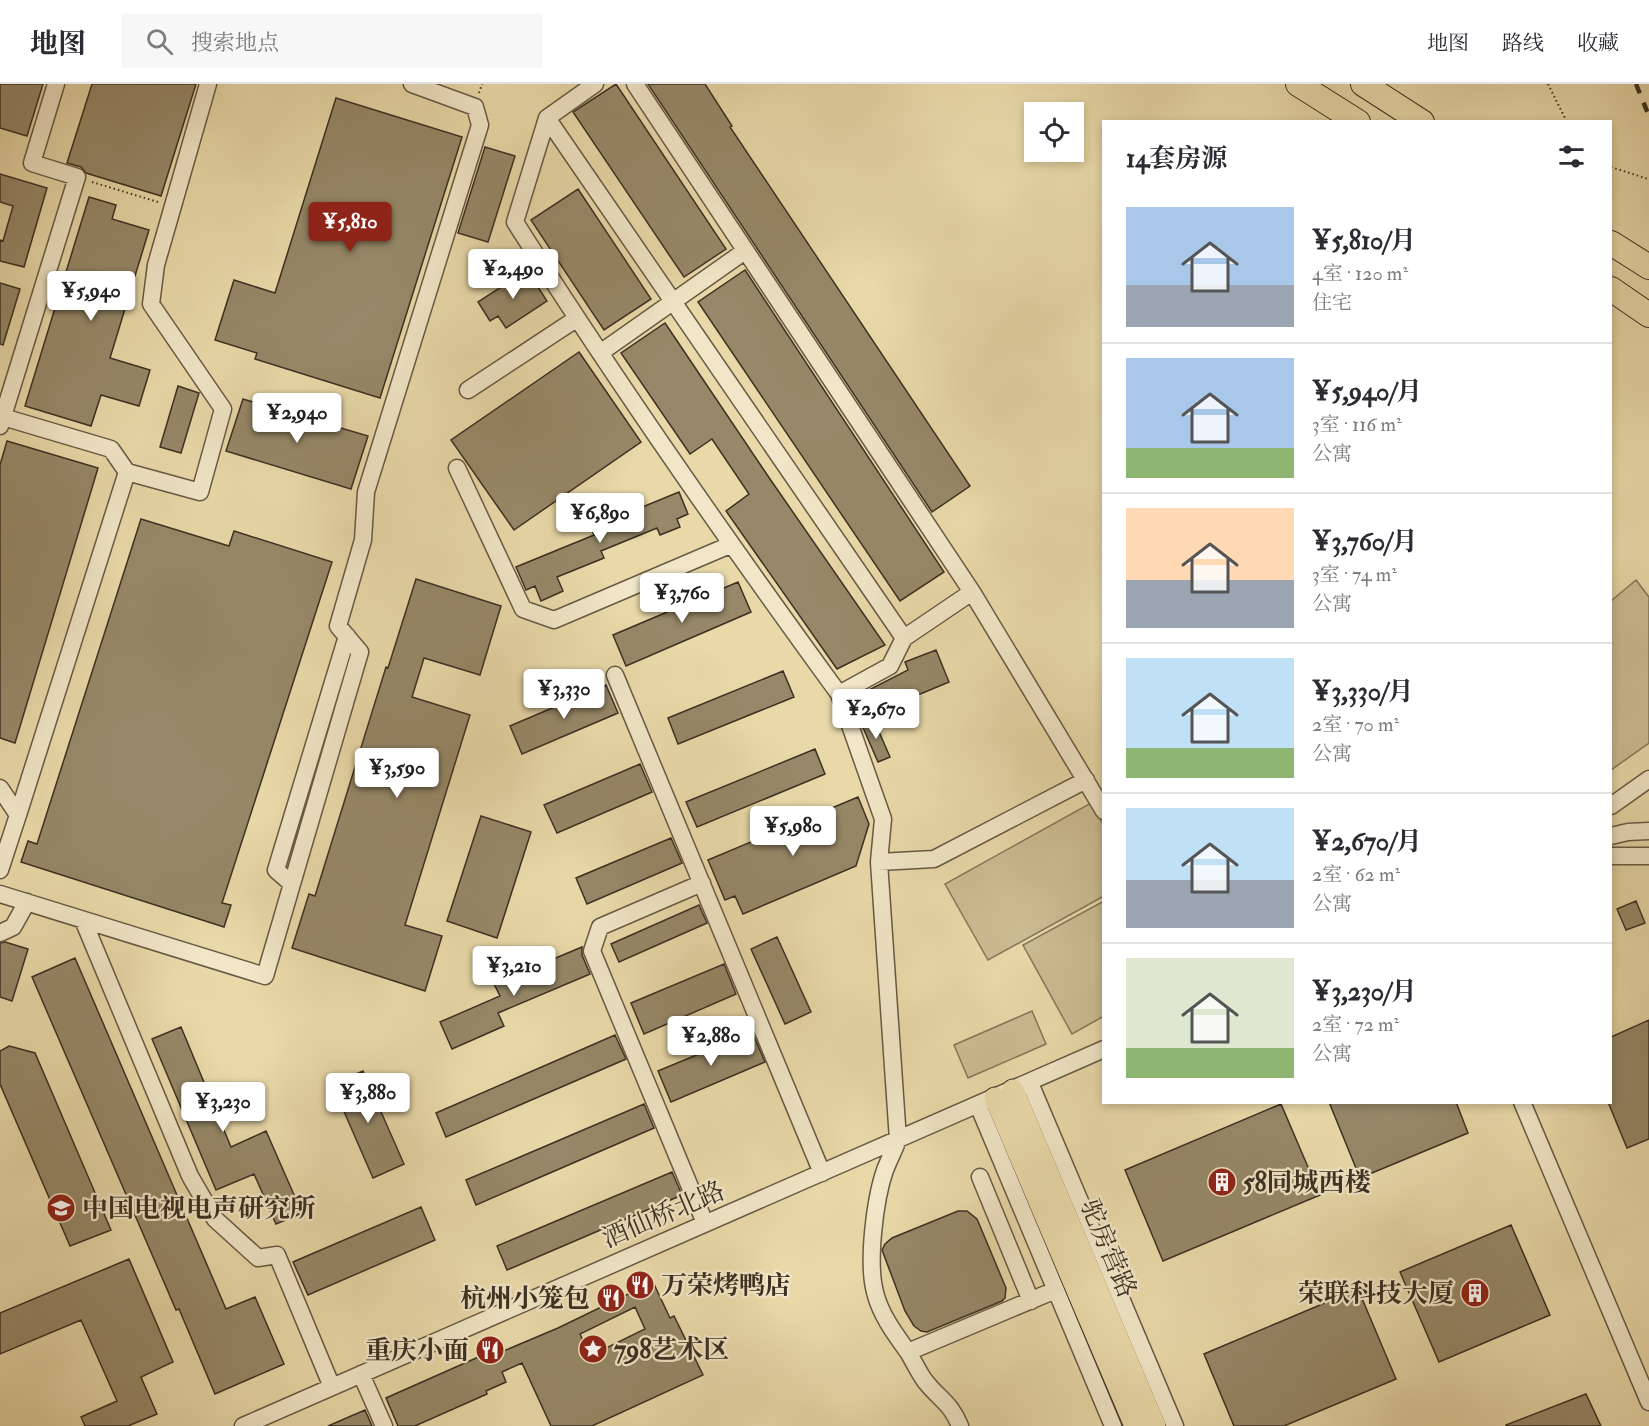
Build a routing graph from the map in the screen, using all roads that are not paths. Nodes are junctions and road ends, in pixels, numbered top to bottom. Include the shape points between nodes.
1 (56, 84) edge
2 (208, 84) edge
3 (412, 84) edge
4 (595, 84) edge
5 (635, 84) edge
6 (1299, 84) edge
7 (1363, 84) edge
8 (547, 118) junction
9 (1355, 120) edge
10 (1419, 120) edge
11 (1612, 244) edge
12 (745, 251) junction
13 (1649, 267) edge
14 (1612, 291) edge
15 (673, 303) junction
16 (1649, 315) edge
17 (576, 319) junction
18 (600, 353) junction
19 (468, 390) dead end
20 (1, 421) edge
21 (457, 468) dead end
22 (126, 472) junction
23 (730, 545) junction
24 (972, 592) junction
25 (904, 638) junction
26 (615, 675) dead end
27 (838, 694) junction
28 (1649, 779) edge
29 (1086, 780) junction
30 (0, 788) edge
31 (1612, 805) edge
32 (1102, 808) edge
33 (18, 815) junction
34 (1649, 821) edge
35 (1649, 831) edge
36 (1628, 832) junction
37 (1612, 836) edge
38 (1612, 856) edge
39 (1649, 856) edge
40 (879, 862) junction
41 (0, 870) edge
42 (702, 883) junction
43 (0, 894) edge
44 (27, 902) junction
45 (83, 920) junction
46 (0, 933) edge
47 (1102, 1050) edge
48 (1004, 1094) junction
49 (1523, 1104) edge
50 (898, 1140) junction
51 (822, 1173) junction
52 (980, 1177) dead end
53 (705, 1223) junction
54 (908, 1352) junction
55 (362, 1374) junction
56 (332, 1387) junction
57 (1649, 1402) edge
58 (243, 1426) edge
59 (384, 1426) edge
60 (960, 1426) edge
61 (1113, 1426) edge
62 (1135, 1426) edge
63 (1155, 1426) edge
64 (1175, 1426) edge

1 - 20 street via 32,163 77,177
2 - 22 street via 156,265 151,304 223,409 200,492
3 - 45 street via 475,107 480,125 366,492 363,540 338,626 360,652 265,976
4 - 8 street
5 - 12 street
6 - 9 highway
7 - 10 highway
8 - 15 street
8 - 17 street via 515,222
11 - 13 highway
12 - 15 street
12 - 24 street
14 - 16 highway
15 - 18 street
15 - 25 street
17 - 18 street
17 - 19 street
18 - 23 street
20 - 22 street via 111,448
21 - 23 street via 523,609 554,620
22 - 33 street
23 - 27 street
24 - 25 street
24 - 29 street
25 - 27 street via 890,666
26 - 42 street
27 - 40 street via 883,819
28 - 31 street
29 - 32 street
29 - 40 street via 934,859
30 - 33 street
33 - 41 street
34 - 36 street
35 - 36 street
36 - 37 street
38 - 39 street
40 - 50 street
42 - 51 street
42 - 53 street via 600,927 592,951
43 - 44 street
44 - 45 street
44 - 46 street via 13,927
45 - 56 street via 190,1176 215,1219 258,1258 277,1255
47 - 48 street, 酒仙桥北路
48 - 50 street, 酒仙桥北路
48 - 61 street
48 - 62 main road, 驼房营路
48 - 63 main road, 驼房营路
48 - 64 street
49 - 57 street
50 - 51 street, 酒仙桥北路
50 - 54 street via 884,1171 870,1268 875,1295
51 - 53 street, 酒仙桥北路
52 - 54 street via 1038,1298
53 - 55 street, 酒仙桥北路
54 - 60 street
55 - 56 street, 酒仙桥北路
55 - 59 street
56 - 58 street, 酒仙桥北路

